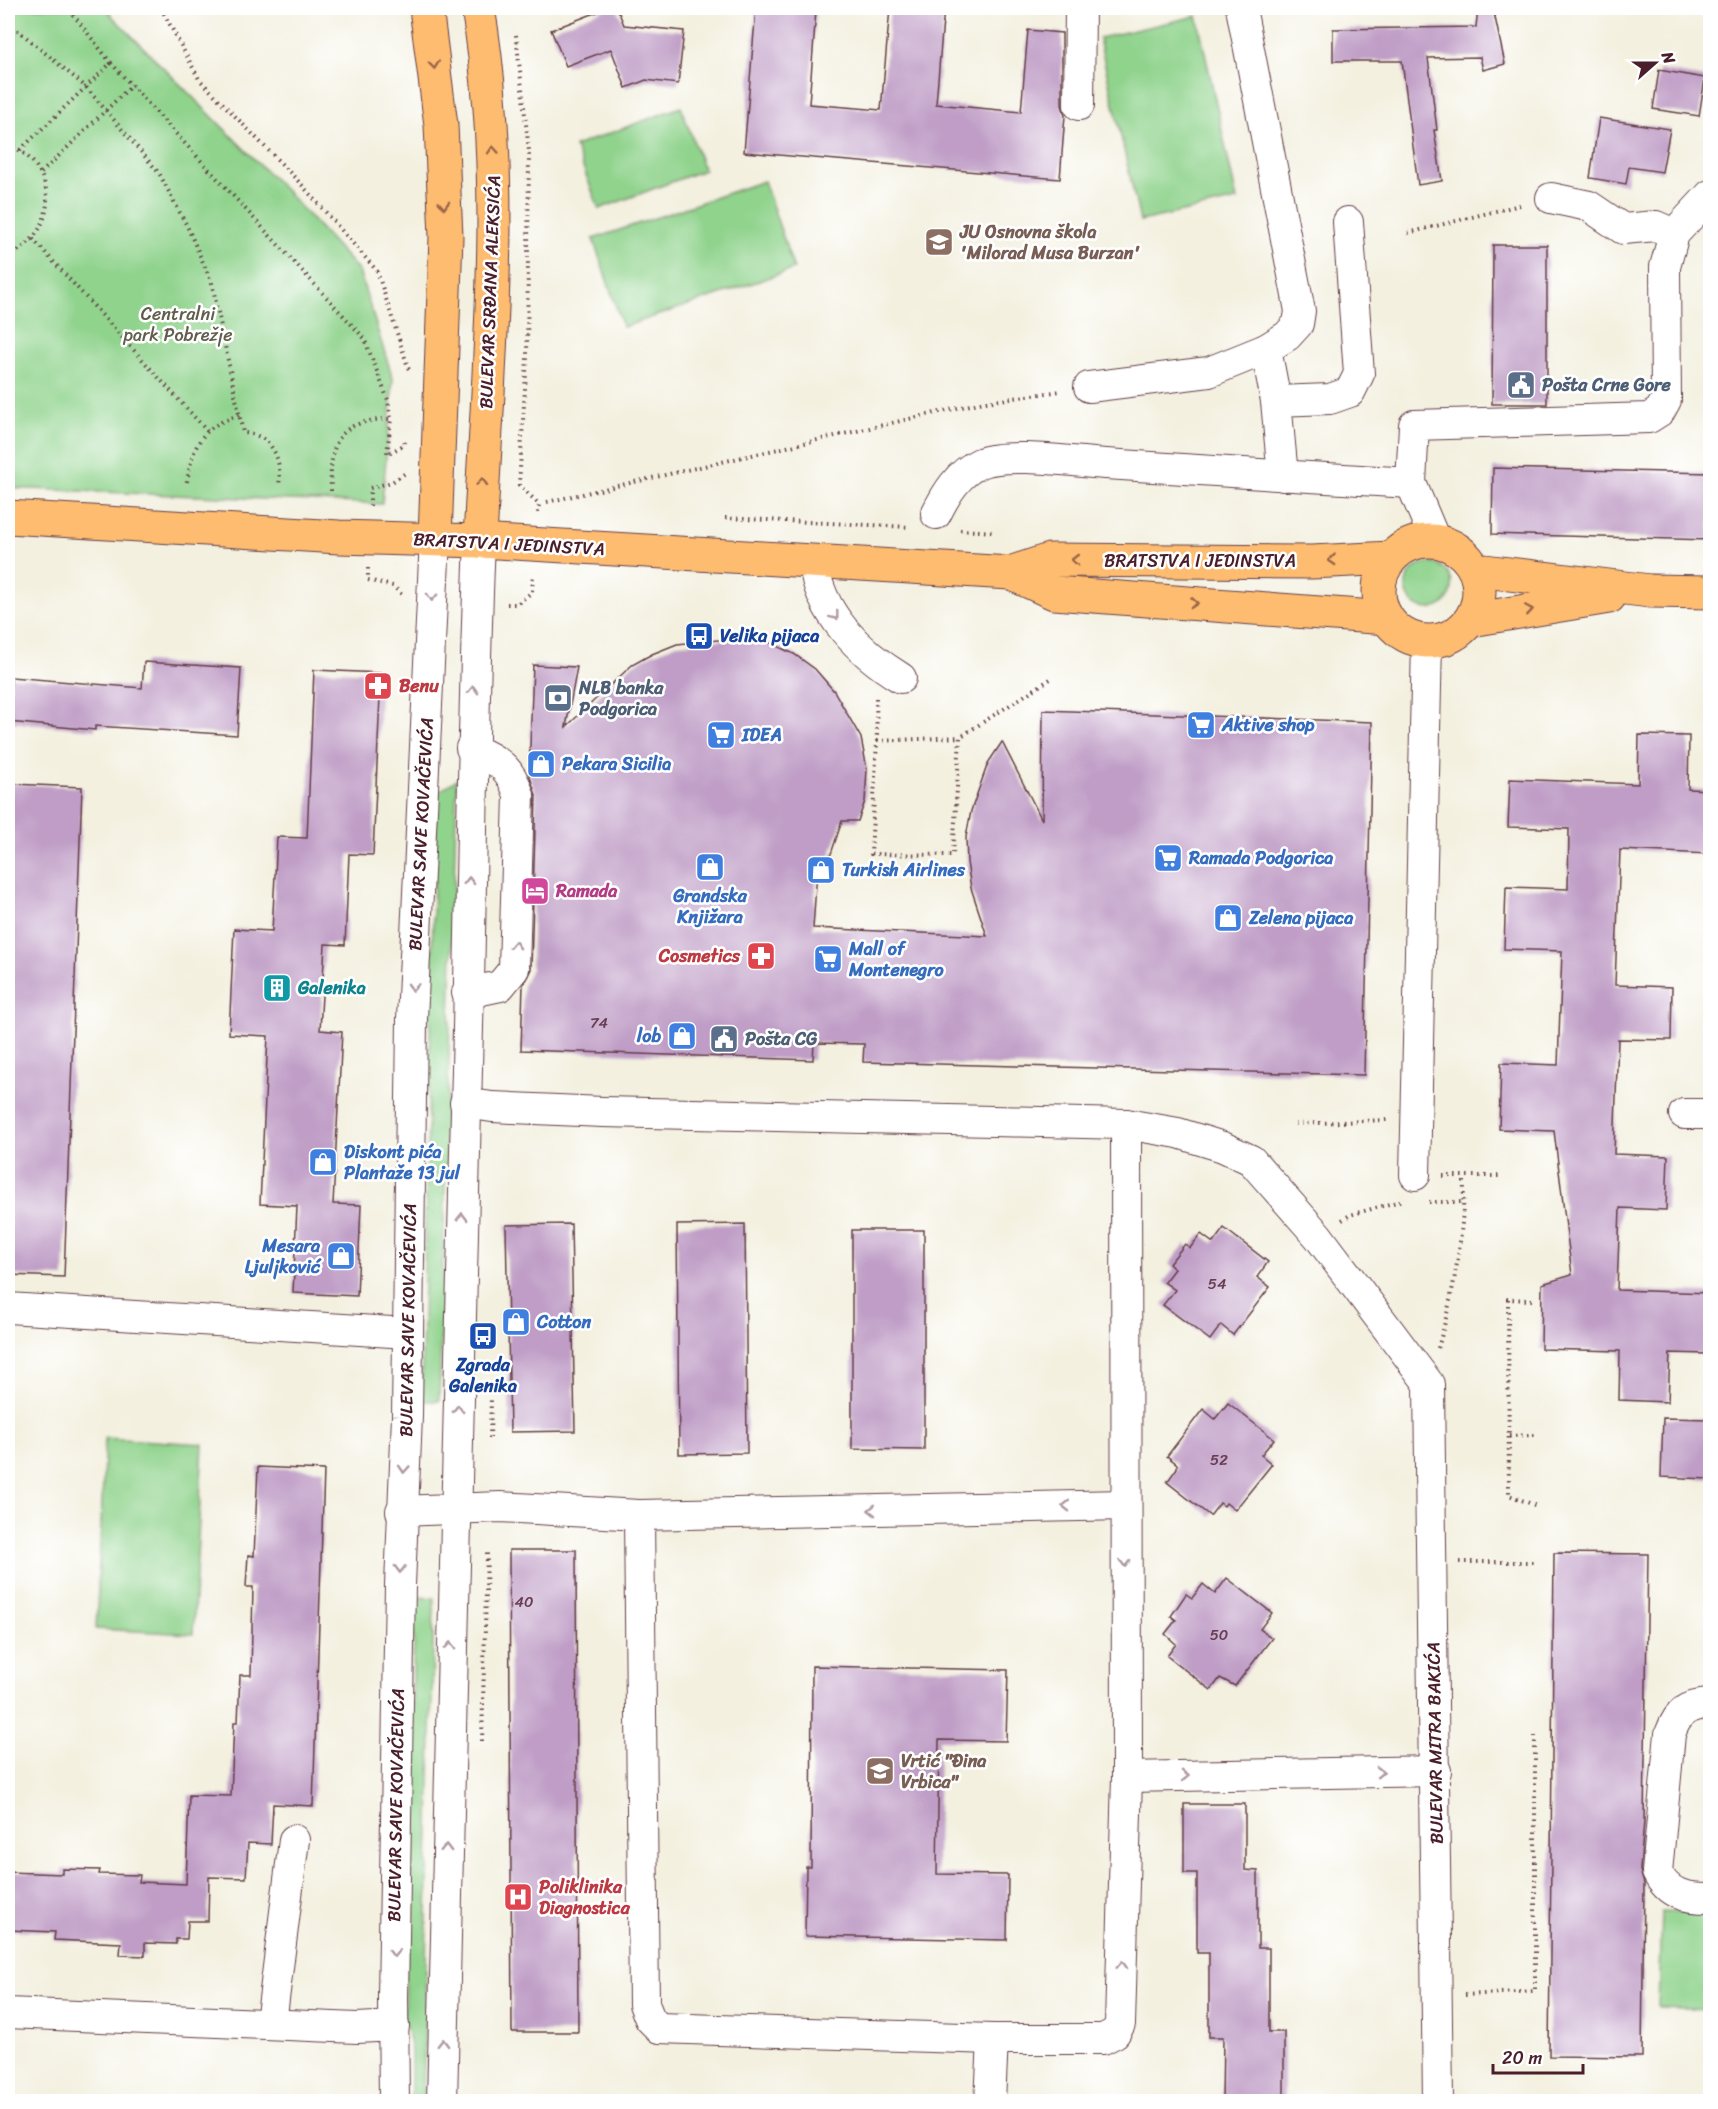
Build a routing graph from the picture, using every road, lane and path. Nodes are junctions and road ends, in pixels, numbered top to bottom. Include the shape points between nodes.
1 (68, 8) edge
2 (161, 8) edge
3 (426, 8) edge
4 (478, 8) edge
5 (1080, 8) edge
6 (1241, 8) edge
7 (8, 22) edge
8 (111, 63) junction
9 (132, 85) junction
10 (86, 87) junction
11 (1078, 105) dead end
12 (106, 110) junction
13 (8, 144) edge
14 (20, 150) junction
15 (41, 173) junction
16 (1710, 195) edge
17 (1551, 198) joint
18 (1348, 222) dead end
19 (1408, 233) dead end
20 (1674, 234) junction
21 (33, 239) junction
22 (8, 256) edge
23 (1266, 349) junction
24 (412, 378) dead end
25 (1089, 387) joint
26 (1276, 401) junction
27 (240, 415) junction
28 (391, 420) junction
29 (207, 431) junction
30 (407, 435) dead end
31 (1283, 476) junction
32 (187, 482) dead end
33 (1411, 483) junction
34 (279, 486) dead end
35 (331, 491) dead end
36 (547, 502) dead end
37 (8, 517) edge
38 (725, 518) dead end
39 (932, 524) junction
40 (995, 532) dead end
41 (435, 538) junction
42 (1435, 540) junction
43 (480, 541) junction
44 (1391, 558) junction
45 (814, 563) junction
46 (1476, 570) junction
47 (1000, 572) junction
48 (368, 580) dead end
49 (1650, 591) junction
50 (1710, 592) edge
51 (406, 600) dead end
52 (1387, 618) junction
53 (1471, 620) junction
54 (1427, 642) junction
55 (875, 662) junction
56 (901, 678) dead end
57 (1052, 678) dead end
58 (960, 738) junction
59 (877, 741) junction
60 (471, 748) junction
61 (468, 993) junction
62 (465, 1103) junction
63 (1418, 1119) junction
64 (1126, 1124) junction
65 (1295, 1124) dead end
66 (1501, 1176) dead end
67 (1464, 1177) junction
68 (1410, 1188) junction
69 (1427, 1202) dead end
70 (1464, 1202) junction
71 (1318, 1236) junction
72 (1532, 1300) dead end
73 (8, 1308) edge
74 (408, 1334) junction
75 (1429, 1384) junction
76 (1535, 1435) dead end
77 (1509, 1436) junction
78 (1125, 1505) junction
79 (1537, 1506) dead end
80 (456, 1509) junction
81 (401, 1510) junction
82 (639, 1515) junction
83 (1432, 1562) junction
84 (1536, 1562) dead end
85 (1710, 1704) edge
86 (1535, 1736) dead end
87 (1436, 1771) junction
88 (1127, 1777) junction
89 (294, 1840) dead end
90 (1710, 1898) edge
91 (1437, 1996) junction
92 (8, 2013) edge
93 (271, 2023) junction
94 (394, 2026) junction
95 (993, 2039) junction
96 (394, 2102) edge
97 (442, 2102) edge
98 (990, 2102) edge
99 (1438, 2102) edge

1 - 8 path
2 - 24 path via 199,79 302,185 377,271
3 -> 41 main road via 441,125 446,237
43 -> 4 main road, BULEVAR SRĐANA ALEKSIĆA via 495,237 494,156
5 - 11 street
6 - 23 street via 1300,311 1298,324
7 - 10 path
8 - 9 path
8 - 10 path
9 - 12 path
9 - 28 path via 364,338 388,400
10 - 12 path
10 - 14 path
12 - 15 path
12 - 27 path via 159,173 187,226 212,283
13 - 14 path
14 - 15 path
15 - 21 path via 47,207 43,224
16 - 20 street
17 - 19 path
17 - 20 street via 1589,206 1623,229 1656,226
18 - 26 street via 1359,374 1350,392 1330,399
20 - 33 street via 1665,267 1666,400 1660,411 1649,418 1414,425
21 - 22 path
21 - 29 path
23 - 25 street via 1209,372
23 - 26 street
25 - 36 path via 979,403
26 - 31 street
27 - 29 path via 222,420
27 - 34 path via 243,433 262,436 272,445 278,459
28 - 30 path via 387,454 404,445
28 - 35 path via 370,420 345,430 333,446
29 - 32 path via 195,445
31 - 33 street
31 - 39 street via 999,458 963,474 947,493
33 - 42 street
37 - 41 main road, BRATSTVA I JEDINSTVA via 339,537
38 - 39 path
39 - 40 path
41 - 43 main road, BRATSTVA I JEDINSTVA
41 -> 74 street, BULEVAR SAVE KOVAČEVIĆA via 411,1019
42 - 44 main road via 1403,547
42 - 46 main road via 1466,555
43 - 45 main road, BRATSTVA I JEDINSTVA
60 -> 43 street
44 -> 47 main road, BRATSTVA I JEDINSTVA via 1049,560
44 - 52 main road via 1382,571 1379,587 1380,603
45 - 47 main road, BRATSTVA I JEDINSTVA
45 -> 55 street via 820,594 830,611
46 - 49 main road
46 - 53 main road via 1480,587
47 -> 52 main road, BRATSTVA I JEDINSTVA via 1054,593
48 - 51 path via 393,586
49 - 50 main road
53 -> 49 main road
52 - 54 main road via 1397,630
53 - 54 main road via 1444,640
54 - 63 street
55 - 56 street
55 - 59 path
57 - 58 path
58 - 59 path
58 - 59 path via 953,855 871,854
61 -> 60 street
61 -> 60 street via 500,986 514,969 519,795 503,764
61 - 62 street
62 - 64 street via 603,1112
80 -> 62 street
63 - 65 path
63 - 68 street
64 - 71 street via 1178,1133 1251,1160
64 - 78 street
66 - 67 path
67 - 68 path
67 - 70 path
68 - 71 path via 1393,1201 1350,1215
69 - 70 path
70 - 75 path via 1452,1293
71 - 75 street
72 - 77 path via 1508,1299
73 - 74 street
74 -> 81 street, BULEVAR SAVE KOVAČEVIĆA
75 - 83 street, BULEVAR MITRA BAKIĆA
76 - 77 path
77 - 79 path via 1509,1495
78 -> 82 street
78 -> 88 street
80 - 81 street
80 - 82 street via 500,1507
97 -> 80 street via 448,1716
81 -> 94 street, BULEVAR SAVE KOVAČEVIĆA
82 - 95 street via 644,2004 650,2019 659,2028
83 - 84 path
83 - 87 street, BULEVAR MITRA BAKIĆA
85 - 90 street via 1685,1708 1676,1717 1670,1734 1657,1872 1668,1890
86 - 91 path via 1535,1991
88 -> 87 street
87 - 91 street, BULEVAR MITRA BAKIĆA
95 -> 88 street via 1103,2039 1120,2024
89 - 93 street
91 - 99 street, BULEVAR MITRA BAKIĆA
92 - 93 street
93 - 94 street
94 - 96 street, BULEVAR SAVE KOVAČEVIĆA
95 - 98 street

